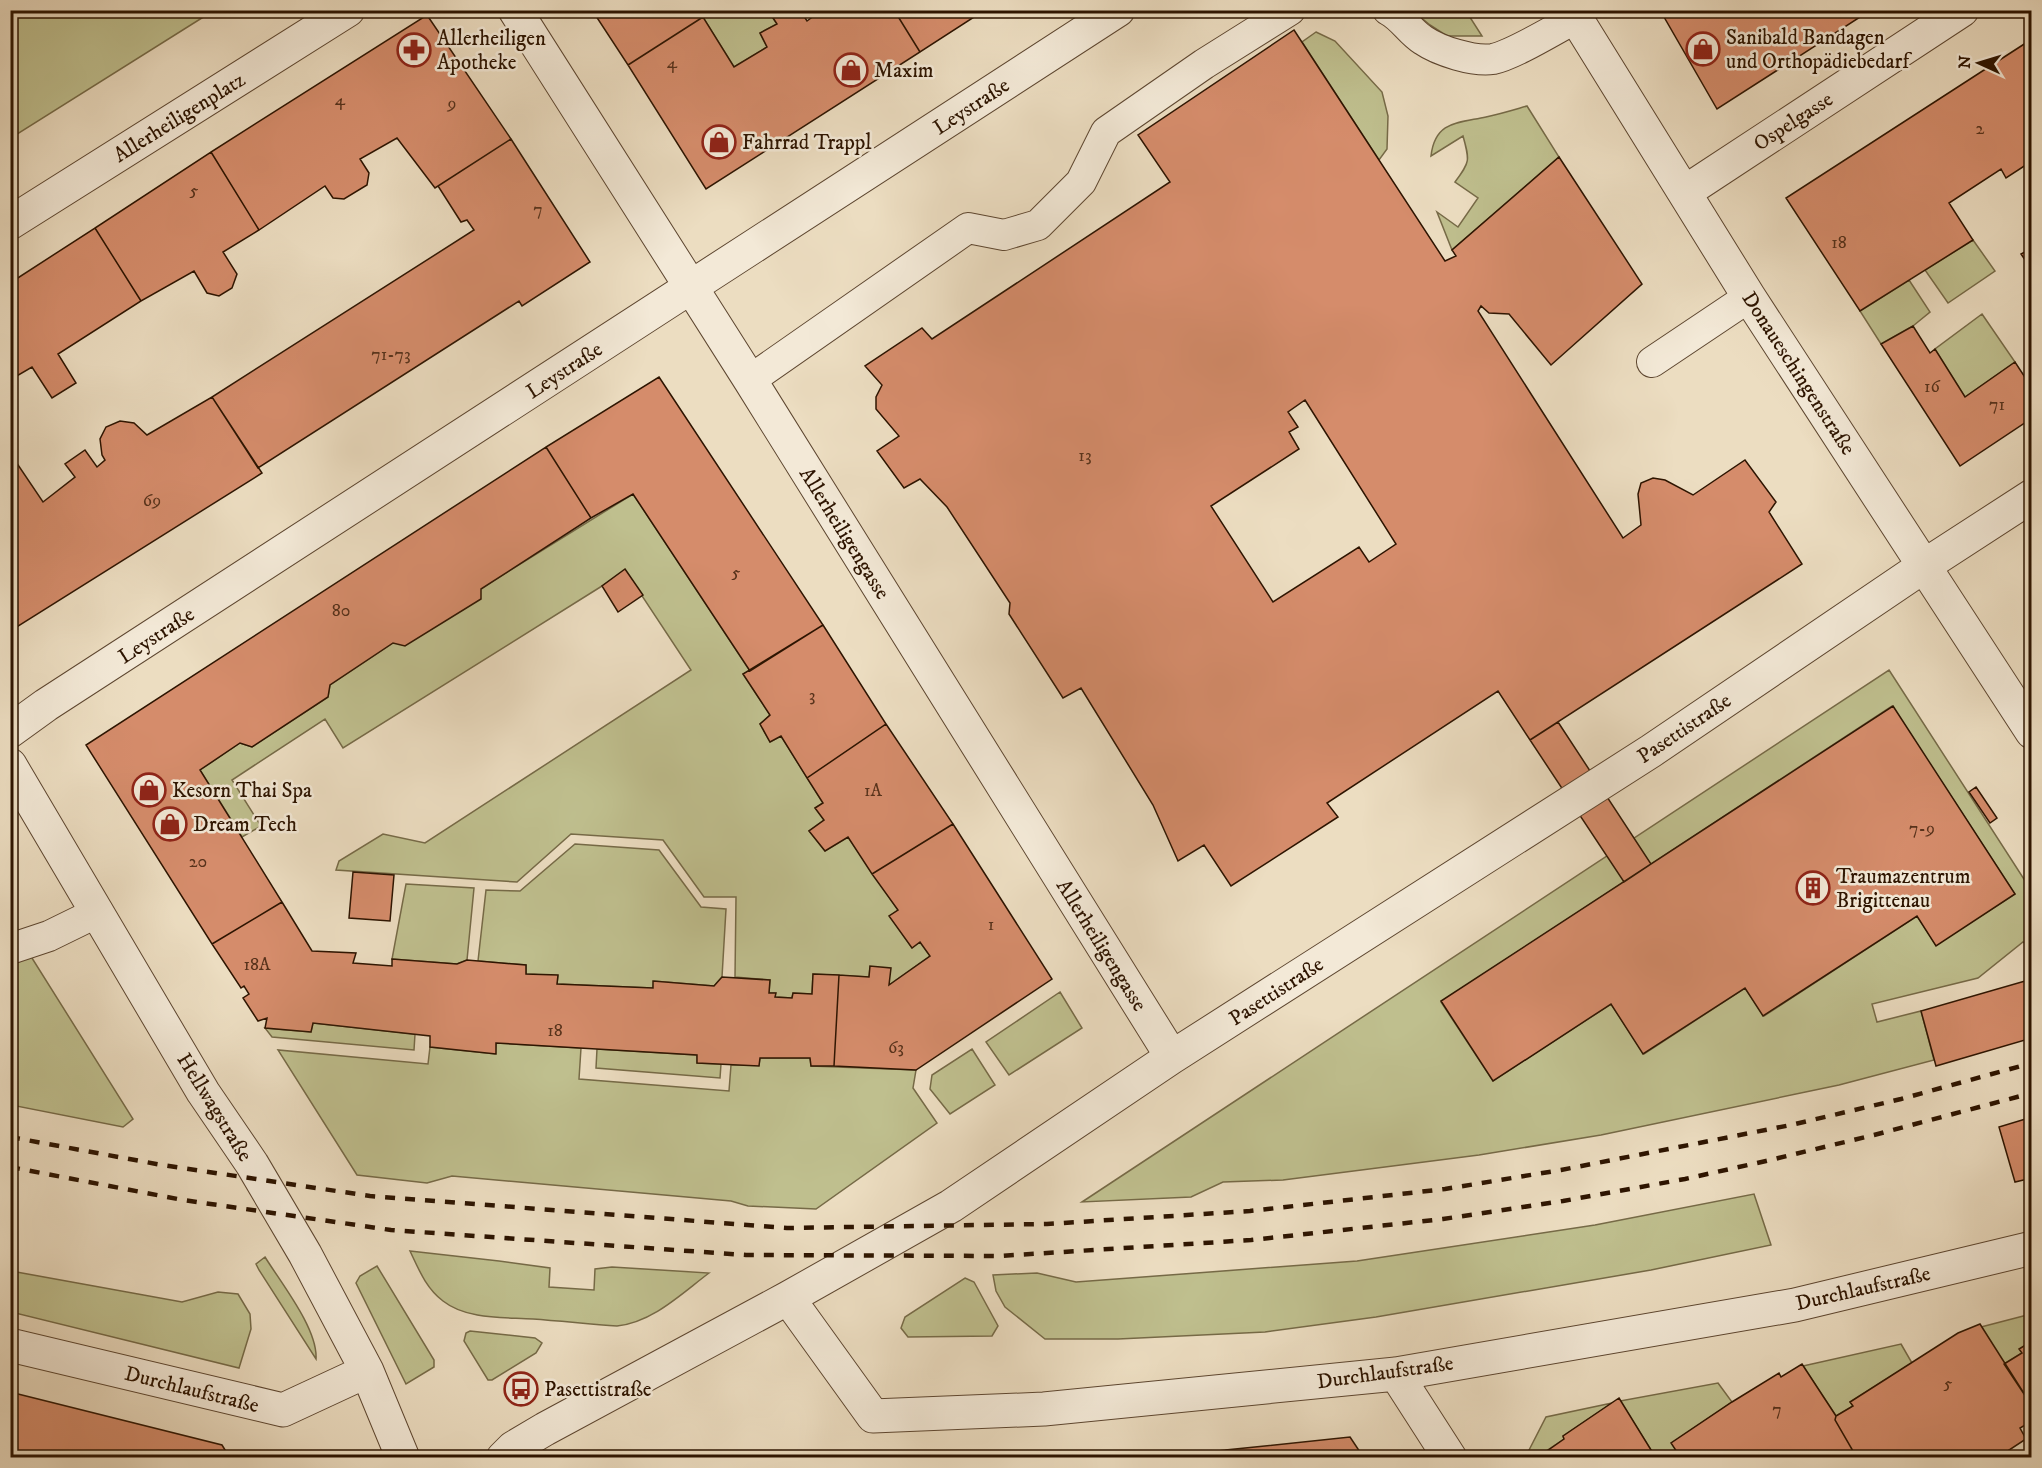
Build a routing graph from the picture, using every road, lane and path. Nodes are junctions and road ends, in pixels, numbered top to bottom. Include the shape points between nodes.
1 (348, 10) edge
2 (515, 10) edge
3 (1118, 10) edge
4 (1290, 10) edge
5 (1388, 10) edge
6 (1962, 10) edge
7 (1573, 14) edge
8 (1685, 192) junction
9 (10, 223) edge
10 (691, 288) junction
11 (1749, 297) junction
12 (1652, 362) dead end
13 (750, 380) junction
14 (2031, 496) edge
15 (1924, 566) junction
16 (10, 731) edge
17 (2031, 732) edge
18 (10, 765) edge
19 (98, 912) junction
20 (10, 949) edge
21 (1172, 1057) junction
22 (2031, 1248) edge
23 (788, 1298) junction
24 (10, 1345) edge
25 (367, 1371) junction
26 (1396, 1374) junction
27 (404, 1458) edge
28 (503, 1458) edge
29 (1450, 1458) edge

1 - 9 street, Allerheiligenplatz
2 - 10 street, Allerheiligengasse
3 - 10 street, Leystraße
4 - 13 lane via 1106,132 1081,182 1038,225 1004,235 968,228
5 - 7 lane via 1422,40 1460,56 1492,59
6 - 8 street, Ospelgasse
7 - 8 street, Donaueschingenstraße
8 - 11 street, Donaueschingenstraße
10 - 13 street, Allerheiligengasse
10 - 16 street, Leystraße
11 - 12 lane
11 - 15 street, Donaueschingenstraße
13 - 21 street, Allerheiligengasse
14 - 15 street, Pasettistraße
15 - 17 street, Donaueschingenstraße
15 - 21 street, Pasettistraße via 1651,751
18 - 19 street, Hellwagstraße
19 - 20 lane via 49,936
19 - 25 street, Hellwagstraße via 203,1092 299,1244
21 - 23 street, Pasettistraße via 951,1206
22 - 26 street, Durchlaufstraße via 1795,1305
23 - 26 street, Durchlaufstraße via 873,1416 1044,1409
23 - 28 street, Pasettistraße via 545,1429
24 - 25 street, Durchlaufstraße via 283,1410
25 - 27 street, Hellwagstraße
26 - 29 street

